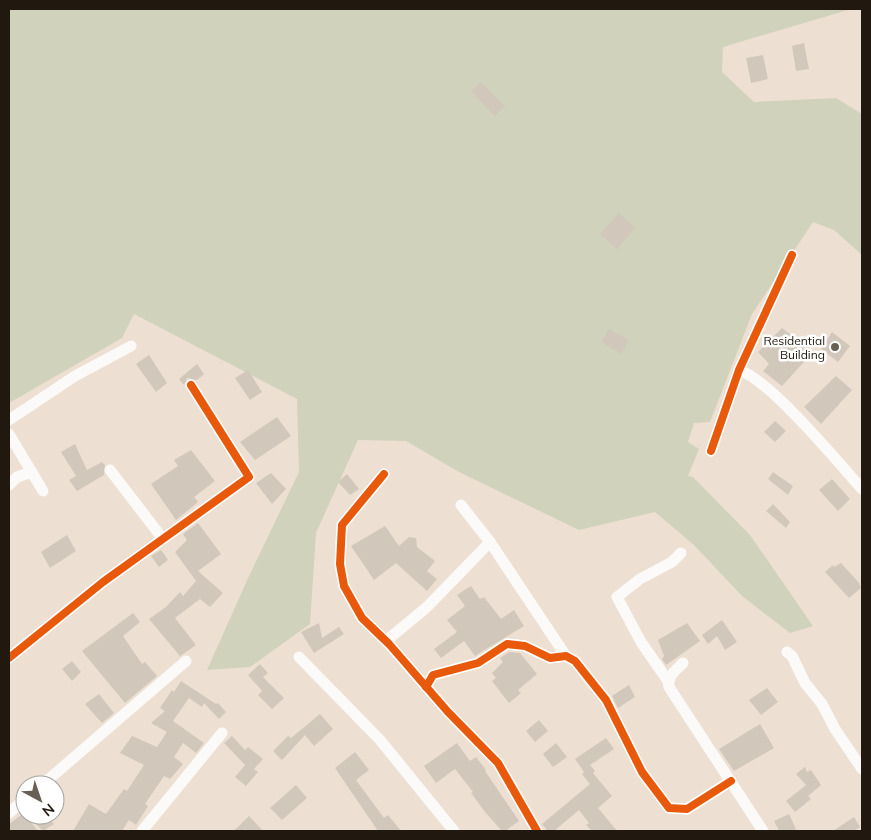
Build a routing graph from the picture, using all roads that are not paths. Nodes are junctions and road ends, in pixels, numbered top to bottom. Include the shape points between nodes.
1 (792, 255) dead end
2 (131, 346) dead end
3 (740, 370) junction
4 (191, 385) dead end
5 (9, 420) edge
6 (9, 434) edge
7 (712, 451) dead end
8 (110, 470) dead end
9 (32, 472) junction
10 (384, 474) dead end
11 (9, 485) edge
12 (862, 489) edge
13 (43, 491) dead end
14 (461, 505) dead end
15 (164, 539) junction
16 (490, 542) junction
17 (681, 553) dead end
18 (386, 641) junction
19 (787, 652) dead end
20 (566, 656) junction
21 (300, 657) dead end
22 (9, 658) edge
23 (186, 660) dead end
24 (683, 663) dead end
25 (668, 681) junction
26 (426, 687) junction
27 (222, 733) dead end
28 (862, 769) edge
29 (54, 775) edge
30 (731, 781) junction
31 (142, 831) edge
32 (454, 831) edge
33 (537, 831) edge
34 (763, 831) edge

1 - 3 street
2 - 5 street via 75,376
3 - 7 street
3 - 12 street via 752,376 784,405
4 - 15 street via 249,477
6 - 9 street
8 - 15 street
9 - 11 street via 17,477
9 - 13 street
10 - 18 street via 342,525 340,564 350,600 362,618
14 - 16 street
15 - 22 street via 103,582
16 - 18 street via 427,607
16 - 20 street
17 - 25 street via 617,597 641,642
18 - 26 street
19 - 28 street
20 - 26 street via 550,658 525,646 507,644 478,663 433,675
20 - 30 street via 575,660 606,700 642,772 669,808 687,809
21 - 32 street via 380,740
23 - 29 street
24 - 25 street
25 - 30 street
26 - 33 street via 498,763
27 - 31 street
30 - 34 street

